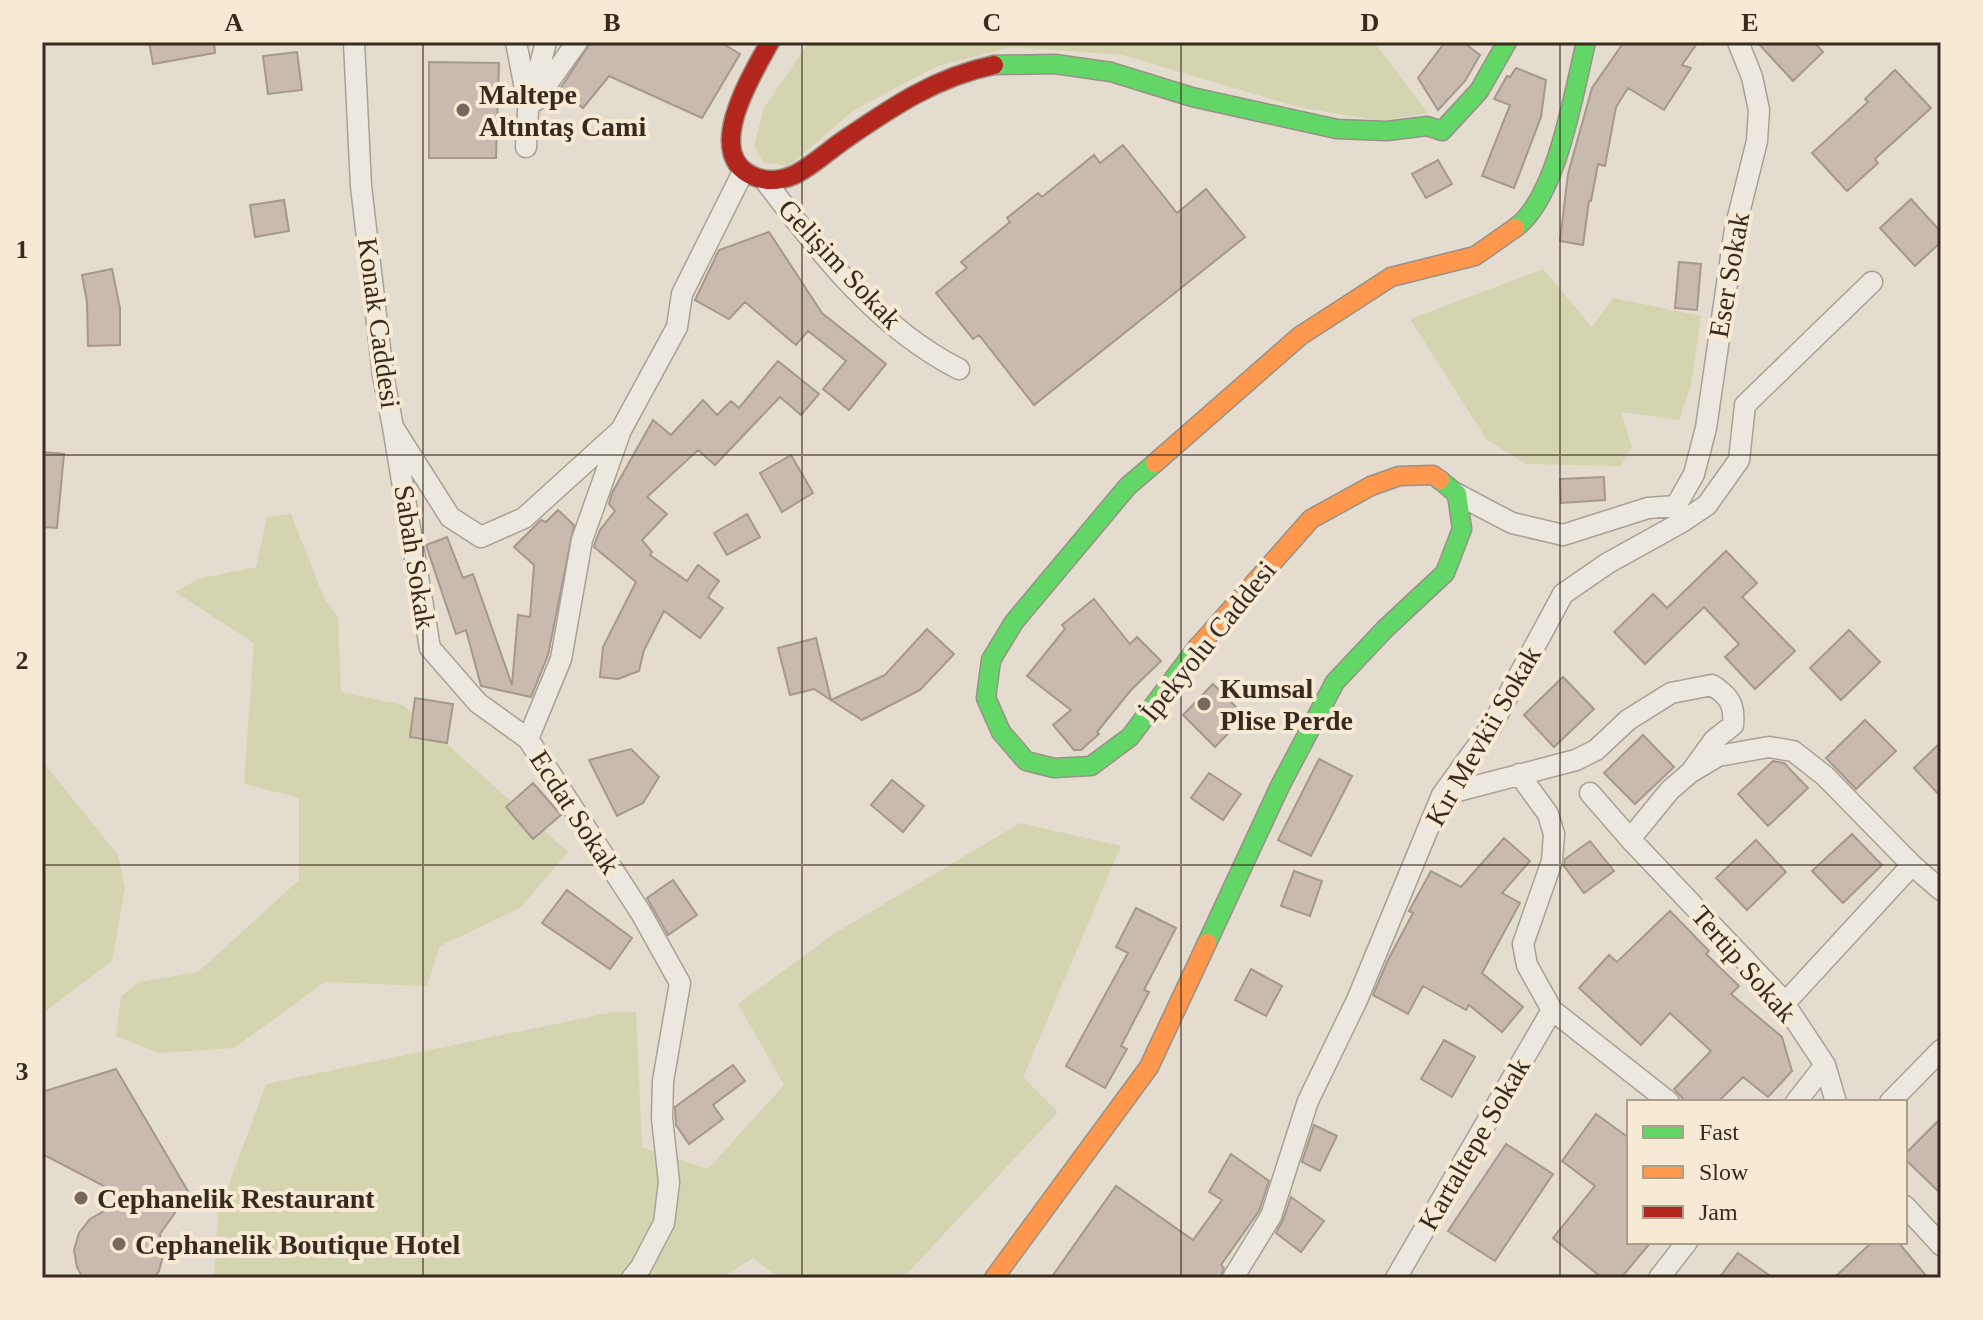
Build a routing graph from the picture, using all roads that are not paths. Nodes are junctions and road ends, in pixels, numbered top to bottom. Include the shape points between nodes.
1 (354, 42) edge
2 (516, 42) edge
3 (546, 42) edge
4 (577, 42) edge
5 (770, 42) edge
6 (1507, 42) edge
7 (1586, 42) edge
8 (1738, 42) edge
9 (528, 111) junction
10 (526, 147) dead end
11 (743, 172) junction
12 (766, 182) junction
13 (1872, 282) dead end
14 (959, 369) dead end
15 (393, 427) junction
16 (621, 430) junction
17 (1457, 494) junction
18 (1679, 514) junction
19 (528, 739) junction
20 (1691, 772) junction
21 (1519, 774) junction
22 (1590, 793) dead end
23 (1442, 795) junction
24 (1630, 839) junction
25 (1912, 865) junction
26 (1941, 890) edge
27 (1784, 1004) junction
28 (1552, 1010) junction
29 (1941, 1050) edge
30 (1825, 1065) junction
31 (1666, 1100) edge
32 (1798, 1100) edge
33 (1835, 1100) edge
34 (1892, 1100) edge
35 (1907, 1208) edge
36 (1685, 1244) edge
37 (1941, 1245) edge
38 (632, 1278) edge
39 (994, 1278) edge
40 (1233, 1278) edge
41 (1396, 1278) edge
42 (1659, 1278) edge

1 - 15 street, Konak Caddesi via 361,186
2 - 9 street
3 - 9 street
4 - 9 street
5 - 11 street via 738,101 732,129 733,153
6 - 12 street via 1479,91 1442,131 1427,126 1337,129 1192,97 1111,72 1055,64 993,65 945,78 910,96 794,175
7 - 17 street, İpekyolu Caddesi via 1554,163 1541,199 1521,224 1475,256 1391,277 1300,336 1128,486 1014,622 991,660 986,698 1001,732 1026,761 1054,768 1091,766 1130,737 1191,655 1311,519 1399,476 1433,475
8 - 18 street, Eser Sokak via 1759,110 1757,141 1735,229 1706,428
9 - 10 street
11 - 12 street
11 - 16 street, Ecdat Sokak via 682,294 677,327
12 - 14 street, Gelişim Sokak via 880,315
13 - 18 street, Kır Mevkii Sokak via 1745,405 1739,460 1707,505
15 - 16 street, Konak Caddesi via 450,517 481,537 524,518
15 - 19 street, Sabah Sokak via 430,648 478,703
16 - 19 street, Ecdat Sokak via 582,540 561,659
17 - 18 street via 1512,523 1563,535 1648,508
17 - 39 street via 1462,529 1445,573 1335,682 1280,786 1149,1067
18 - 23 street, Kır Mevkii Sokak via 1563,594 1491,727
19 - 38 street, Ecdat Sokak via 680,983 663,1081 669,1182 664,1223
20 - 21 street via 1714,740 1733,725 1734,709 1726,694 1712,685 1671,693 1576,760
20 - 24 street
20 - 25 street via 1718,756 1769,747 1793,751 1825,776
21 - 23 street
21 - 28 street via 1548,814 1554,834 1552,861 1523,944 1527,965
22 - 24 street, Tertip Sokak
23 - 40 street, Kır Mevkii Sokak via 1357,1000 1308,1101 1271,1216
24 - 27 street, Tertip Sokak
25 - 26 street
25 - 27 street
27 - 30 street, Tertip Sokak
28 - 31 street
28 - 41 street, Kartaltepe Sokak
29 - 34 street
30 - 32 street
30 - 33 street, Tertip Sokak
35 - 37 street
36 - 42 street

